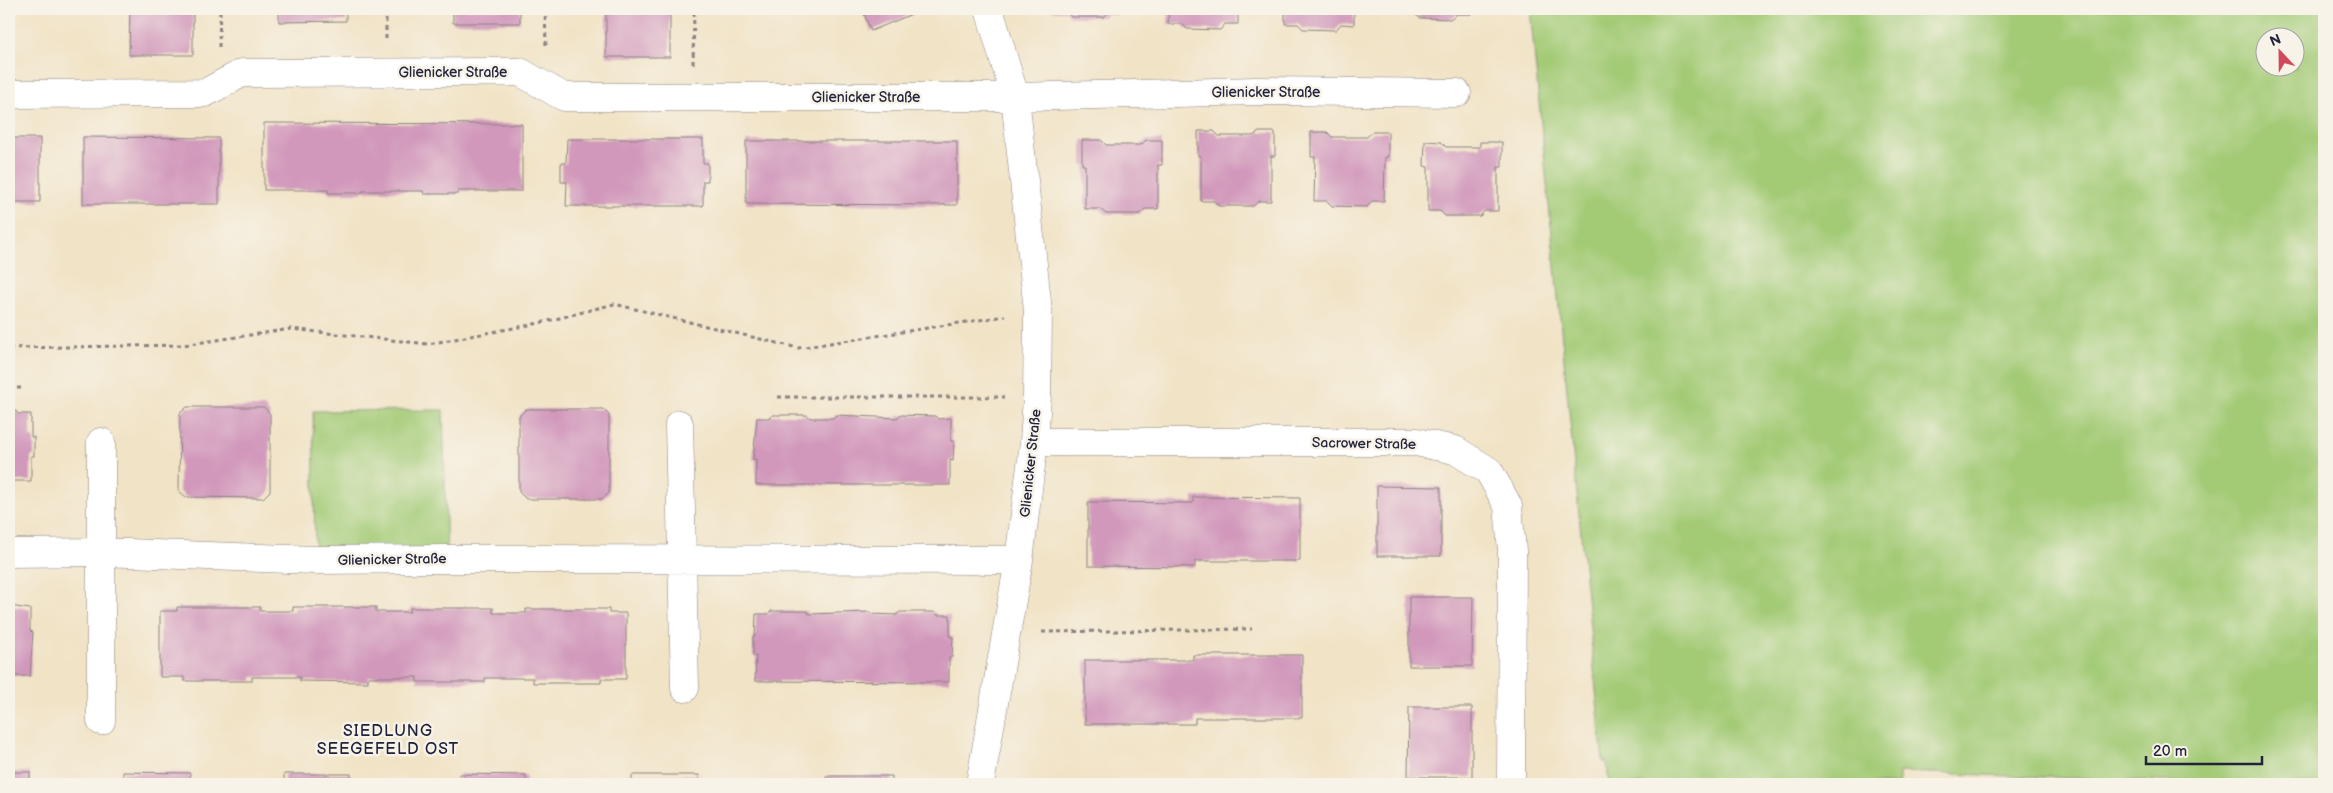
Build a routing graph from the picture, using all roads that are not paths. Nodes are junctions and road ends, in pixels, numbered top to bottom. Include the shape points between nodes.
1 (989, 9) edge
2 (1457, 93) dead end
3 (9, 94) edge
4 (1015, 97) junction
5 (679, 424) dead end
6 (101, 442) dead end
7 (1034, 442) junction
8 (101, 552) junction
9 (9, 553) edge
10 (682, 560) junction
11 (1019, 560) junction
12 (684, 688) dead end
13 (101, 721) dead end
14 (980, 784) edge
15 (1511, 784) edge

1 - 4 street, Glienicker Straße
2 - 4 street, Glienicker Straße via 1257,91
3 - 4 street, Glienicker Straße via 205,93 242,73 520,72 564,97
4 - 7 street, Glienicker Straße via 1038,311
5 - 10 street
6 - 8 street
7 - 11 street, Glienicker Straße
7 - 15 street, Sacrower Straße via 1416,442 1455,450 1490,471 1508,506 1512,551
8 - 9 street, Glienicker Straße
8 - 10 street, Glienicker Straße via 315,560
8 - 13 street
10 - 11 street, Glienicker Straße
10 - 12 street
11 - 14 street, Glienicker Straße

